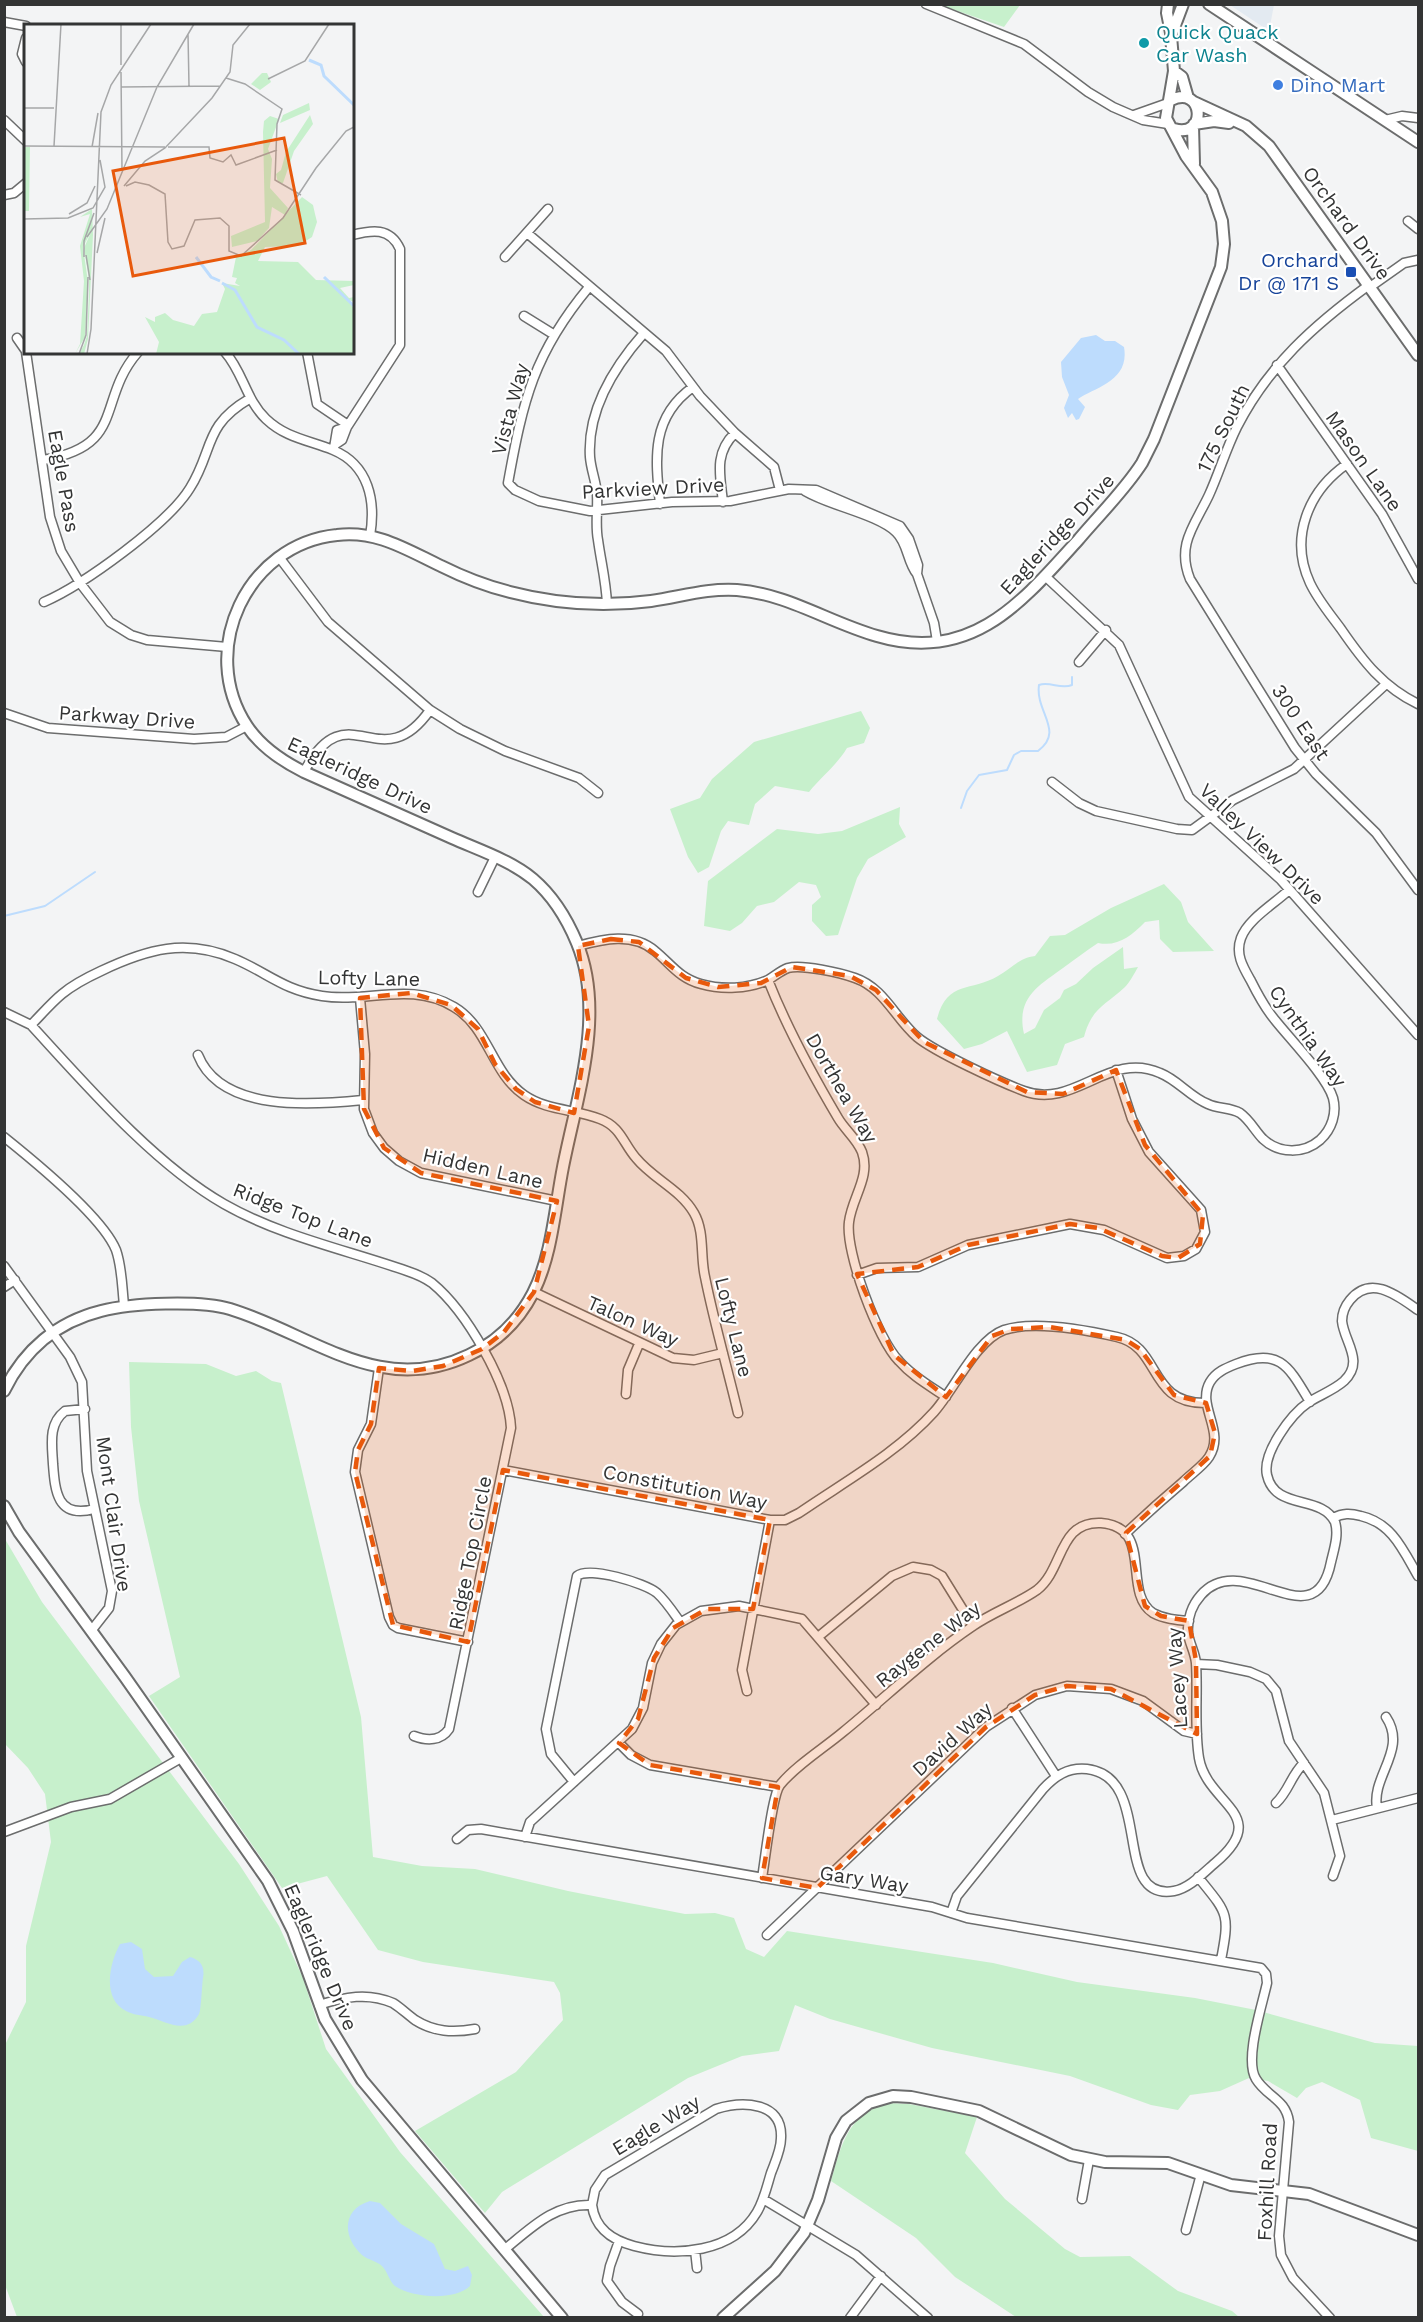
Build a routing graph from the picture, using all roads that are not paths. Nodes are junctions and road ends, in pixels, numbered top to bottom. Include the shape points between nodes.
1 (926, 4) edge
2 (1168, 4) edge
3 (1183, 4) edge
4 (1209, 4) edge
5 (4, 22) edge
6 (24, 26) edge
7 (1172, 36) junction
8 (1174, 71) junction
9 (1191, 100) junction
10 (1170, 101) junction
11 (1134, 115) junction
12 (1419, 118) edge
13 (4, 120) edge
14 (1385, 120) junction
15 (1236, 122) junction
16 (1194, 125) junction
17 (1171, 126) junction
18 (24, 139) edge
19 (1419, 142) edge
20 (1194, 164) junction
21 (24, 185) edge
22 (4, 195) edge
23 (548, 209) dead end
24 (1408, 221) dead end
25 (1419, 229) edge
26 (527, 233) junction
27 (354, 235) edge
28 (506, 257) dead end
29 (1419, 260) edge
30 (1369, 286) junction
31 (589, 287) junction
32 (524, 316) dead end
33 (644, 333) junction
34 (553, 334) junction
35 (18, 338) dead end
36 (24, 348) edge
37 (26, 354) edge
38 (137, 354) edge
39 (226, 354) edge
40 (308, 354) edge
41 (1419, 356) edge
42 (1277, 365) junction
43 (693, 387) junction
44 (249, 399) junction
45 (348, 426) junction
46 (735, 433) junction
47 (335, 447) junction
48 (43, 460) junction
49 (1347, 464) junction
50 (508, 483) joint
51 (780, 490) junction
52 (723, 502) junction
53 (660, 504) junction
54 (597, 512) junction
55 (370, 536) junction
56 (1184, 554) joint
57 (279, 557) junction
58 (1045, 576) junction
59 (1419, 579) edge
60 (80, 583) junction
61 (44, 602) dead end
62 (607, 604) junction
63 (1106, 630) junction
64 (937, 641) junction
65 (227, 647) junction
66 (1079, 662) dead end
67 (1385, 685) junction
68 (1419, 704) edge
69 (430, 710) junction
70 (4, 713) edge
71 (247, 726) junction
72 (1305, 760) junction
73 (304, 772) junction
74 (1052, 782) dead end
75 (598, 793) dead end
76 (1210, 819) junction
77 (495, 857) junction
78 (1289, 890) junction
79 (1419, 890) edge
80 (478, 892) dead end
81 (578, 946) junction
82 (768, 980) junction
83 (360, 998) junction
84 (4, 1012) edge
85 (31, 1025) junction
86 (1419, 1035) edge
87 (198, 1055) dead end
88 (1116, 1070) junction
89 (363, 1100) junction
90 (574, 1113) junction
91 (4, 1137) edge
92 (557, 1201) junction
93 (4, 1266) edge
94 (857, 1275) junction
95 (15, 1280) junction
96 (4, 1287) edge
97 (534, 1292) junction
98 (124, 1305) junction
99 (1419, 1310) edge
100 (52, 1332) junction
101 (639, 1344) junction
102 (482, 1349) junction
103 (723, 1353) junction
104 (379, 1368) junction
105 (4, 1391) edge
106 (626, 1394) dead end
107 (946, 1397) junction
108 (1310, 1401) junction
109 (1206, 1403) junction
110 (85, 1408) junction
111 (738, 1413) dead end
112 (503, 1470) junction
113 (4, 1506) edge
114 (94, 1509) junction
115 (1333, 1518) junction
116 (770, 1520) junction
117 (1125, 1534) junction
118 (1419, 1576) edge
119 (753, 1609) junction
120 (1189, 1621) junction
121 (680, 1622) junction
122 (973, 1626) junction
123 (92, 1631) junction
124 (818, 1637) junction
125 (468, 1642) junction
126 (1196, 1664) junction
127 (747, 1691) dead end
128 (876, 1706) junction
129 (1012, 1708) junction
130 (1386, 1717) dead end
131 (1197, 1734) junction
132 (414, 1736) dead end
133 (619, 1743) junction
134 (181, 1758) junction
135 (1304, 1763) junction
136 (1056, 1776) junction
137 (574, 1782) junction
138 (778, 1787) junction
139 (1419, 1798) edge
140 (1276, 1803) dead end
141 (1377, 1808) junction
142 (1332, 1820) junction
143 (4, 1832) edge
144 (525, 1837) junction
145 (457, 1839) dead end
146 (1333, 1876) dead end
147 (1198, 1877) junction
148 (762, 1878) junction
149 (817, 1888) junction
150 (951, 1913) junction
151 (767, 1935) dead end
152 (1221, 1960) junction
153 (1266, 1974) joint
154 (319, 2005) junction
155 (475, 2029) dead end
156 (1089, 2160) junction
157 (1201, 2174) junction
158 (1283, 2191) junction
159 (763, 2199) junction
160 (1082, 2199) dead end
161 (592, 2205) junction
162 (808, 2225) junction
163 (1186, 2230) dead end
164 (1419, 2235) edge
165 (619, 2241) junction
166 (504, 2250) junction
167 (695, 2250) junction
168 (697, 2268) dead end
169 (881, 2276) junction
170 (638, 2314) dead end
171 (562, 2318) edge
172 (723, 2318) edge
173 (850, 2318) edge
174 (928, 2318) edge
175 (1330, 2318) edge

1 - 11 street via 1024,44 1088,92
2 - 7 main road
3 - 7 main road
4 - 14 main road
5 - 6 street
7 - 8 main road
8 - 9 main road via 1182,77
8 - 10 main road
9 - 10 main road via 1180,96
9 - 15 main road, Orchard Drive
9 - 16 main road via 1198,112
10 - 11 street
10 - 17 main road via 1166,114
11 - 17 street
12 - 14 street
13 - 18 street
14 - 19 main road
15 - 16 main road
15 - 30 main road, Orchard Drive via 1269,146
16 - 17 main road via 1183,130
16 - 20 main road
17 - 20 main road, Eagleridge Drive
20 - 58 main road, Eagleridge Drive via 1221,215 1221,267 1142,463
21 - 22 street
23 - 26 street
24 - 25 street
26 - 28 street
26 - 31 street
27 - 45 street via 382,232 395,240 400,249 401,336 397,354
29 - 30 street, 175 South via 1404,263
30 - 41 main road, Orchard Drive
30 - 42 street, 175 South via 1320,321
31 - 33 street
31 - 34 street, Vista Way
32 - 34 street
33 - 43 street via 666,351
33 - 54 street via 611,376 593,425 590,455
34 - 50 street, Vista Way via 530,384
35 - 36 street, Eagle Pass
37 - 48 street, Eagle Pass
38 - 48 street via 95,438 73,453
39 - 44 street
40 - 45 street via 317,404
42 - 49 street, Mason Lane
42 - 56 street, 175 South via 1236,429 1187,536
43 - 46 street
43 - 53 street via 677,399 662,423 657,463
44 - 47 street via 265,418 296,439
44 - 60 street via 216,428 195,479 180,502
45 - 47 street via 337,430
46 - 51 street via 774,467
46 - 52 street via 719,458
47 - 55 street via 367,483 373,508
48 - 60 street, Eagle Pass via 53,528
49 - 59 street, Mason Lane via 1388,523
49 - 67 street via 1322,486 1307,511 1302,533 1304,565 1317,595 1360,657
50 - 54 street, Parkview Drive via 519,493 546,504
51 - 52 street, Parkview Drive
51 - 64 street, Parkview Drive via 816,490 897,523 909,539 918,565 917,574
52 - 53 street, Parkview Drive
53 - 54 street, Parkview Drive
54 - 62 street
55 - 57 main road, Eagleridge Drive via 325,536
55 - 62 main road, Eagleridge Drive via 392,541 468,578 506,591 556,601
56 - 72 street, 300 East via 1186,571 1194,587
57 - 65 main road, Eagleridge Drive via 261,572 245,594 231,625
57 - 69 street via 328,622
58 - 63 street, Valley View Drive
58 - 64 main road, Eagleridge Drive via 1018,605 990,624
60 - 61 street
60 - 65 street, Eagle Pass via 110,622 131,636
62 - 64 main road, Eagleridge Drive via 711,590 745,591 789,600 880,637
63 - 66 street
63 - 76 street, Valley View Drive via 1123,651 1185,792
65 - 71 main road, Eagleridge Drive via 230,686
67 - 68 street
67 - 72 street
69 - 73 street via 418,726 399,738 379,740 352,733 329,738 317,749
69 - 75 street via 506,751 579,778
70 - 71 street, Parkway Drive via 48,728 203,740 226,736
71 - 73 main road, Eagleridge Drive via 274,754
72 - 76 street via 1284,776 1233,800
72 - 79 street, 300 East via 1376,832
73 - 77 main road, Eagleridge Drive
74 - 76 street via 1079,803 1104,813 1189,831
76 - 78 street, Valley View Drive
77 - 80 street
77 - 81 main road, Eagleridge Drive via 519,868 550,896
78 - 86 street, Valley View Drive
78 - 88 street, Cynthia Way via 1248,927 1241,938 1239,956 1263,1004 1331,1093 1334,1116 1323,1137 1301,1150 1279,1148 1264,1139 1242,1114 1207,1104 1163,1074 1138,1067
81 - 82 street, Cynthia Way via 610,939 639,942 680,975 708,986 736,987
81 - 90 main road, Eagleridge Drive via 589,1008
82 - 88 street, Cynthia Way via 787,968 798,967 860,980 881,994 924,1042 1033,1094 1063,1094
82 - 94 street, Dorthea Way via 817,1080 861,1151 864,1176 851,1210 848,1237
83 - 85 street, Lofty Lane via 304,992 273,981 226,955 166,948 131,957 81,981
83 - 89 street, Hidden Lane via 365,1048
83 - 90 street, Lofty Lane via 411,993 451,1005 478,1029 495,1064 516,1089 535,1102
84 - 85 street, Ridge Top Lane
85 - 102 street, Ridge Top Lane via 157,1155 204,1192 261,1221 430,1282 447,1298
87 - 89 street via 214,1078 255,1098 298,1105
88 - 94 street via 1132,1119 1149,1152 1201,1210 1205,1232 1196,1249 1184,1256 1167,1258 1098,1227 1070,1224 968,1245 918,1267 877,1268
89 - 92 street, Hidden Lane via 378,1140 406,1166 430,1175
90 - 92 main road, Eagleridge Drive
90 - 103 street, Lofty Lane via 596,1117 615,1127 639,1161 681,1196 694,1213
91 - 98 street via 47,1173 107,1234 118,1259
92 - 97 main road, Eagleridge Drive
93 - 95 street, Mont Clair Drive
94 - 107 street, Dorthea Way via 894,1355 910,1372
95 - 96 street
95 - 100 street, Mont Clair Drive
97 - 101 street, Talon Way
97 - 102 main road, Eagleridge Drive via 515,1320
98 - 100 main road, Eagleridge Drive via 89,1314
98 - 104 main road, Eagleridge Drive via 220,1307 352,1361
99 - 108 street via 1386,1289 1369,1288 1354,1295 1342,1317 1353,1352 1351,1371 1343,1382
100 - 105 main road, Eagleridge Drive via 28,1354
100 - 110 street, Mont Clair Drive via 79,1373
101 - 103 street, Talon Way via 680,1360
101 - 106 street via 628,1371
102 - 104 main road, Eagleridge Drive via 428,1369
102 - 112 street, Ridge Top Circle via 501,1382 508,1404 511,1428
103 - 111 street, Lofty Lane
104 - 125 street via 370,1424 355,1466 389,1617 398,1628
107 - 109 street, Constitution Way via 992,1336 1011,1329 1050,1327 1126,1340 1140,1349 1159,1381 1174,1395
107 - 116 street, Constitution Way via 906,1438 799,1514 785,1520
108 - 109 street via 1288,1367 1276,1359 1261,1357 1216,1375 1207,1388
108 - 115 street via 1293,1416 1280,1436 1267,1460 1267,1475 1281,1497 1321,1509
109 - 117 street via 1215,1433 1210,1455
110 - 114 street, Mont Clair Drive via 87,1471
110 - 114 street via 65,1411 55,1423 54,1485 59,1500 67,1507 80,1512
112 - 116 street, Constitution Way
112 - 125 street, Ridge Top Circle
113 - 123 main road, Eagleridge Drive
114 - 123 street, Mont Clair Drive via 112,1591 107,1611
115 - 118 street via 1349,1513 1379,1523 1396,1538
115 - 120 street, Lacey Way via 1336,1535 1330,1568 1318,1590 1295,1597 1247,1581 1222,1581 1200,1595
116 - 119 street
117 - 120 street via 1133,1547 1139,1593 1145,1606 1161,1616
117 - 122 street, Raygene Way via 1107,1524 1076,1529 1065,1541 1055,1568 1044,1583
119 - 121 street via 715,1608
119 - 124 street via 802,1619
119 - 127 street via 742,1670
120 - 126 street, Lacey Way via 1188,1634
121 - 133 street via 656,1653 641,1713
121 - 137 street via 663,1599 646,1586 590,1573 577,1576 546,1730 551,1754
122 - 124 street via 942,1576 913,1567 892,1576
122 - 128 street, Raygene Way
123 - 134 main road, Eagleridge Drive
124 - 128 street
125 - 132 street, Ridge Top Circle via 449,1729 433,1739
126 - 131 street, Lacey Way
126 - 135 street via 1250,1672 1266,1679 1277,1695 1288,1741
128 - 138 street, Raygene Way
129 - 131 street, David Way via 1051,1689 1102,1687 1135,1697 1184,1731
129 - 136 street
129 - 149 street, David Way
130 - 141 street via 1394,1733 1394,1744 1376,1797
131 - 147 street, Lacey Way via 1204,1774 1232,1807 1239,1824 1231,1849
133 - 137 street
133 - 138 street via 650,1765
134 - 143 street via 110,1799 71,1807
134 - 154 main road, Eagleridge Drive via 268,1881 293,1932
135 - 140 street via 1294,1772 1286,1792
135 - 142 street via 1322,1787
136 - 147 street, Lacey Way via 1088,1770 1102,1773 1117,1785 1126,1803 1138,1869 1152,1886 1174,1890
136 - 150 street via 957,1896
137 - 144 street via 530,1822
138 - 148 street
139 - 141 street
141 - 142 street
142 - 146 street via 1340,1856
144 - 145 street, Gary Way via 475,1829
144 - 148 street, Gary Way
147 - 152 street via 1226,1914
148 - 149 street, Gary Way
149 - 150 street, Gary Way
149 - 151 street, David Way
150 - 152 street, Gary Way
152 - 153 street, Gary Way via 1258,1967
153 - 158 street, Foxhill Road via 1251,2064 1256,2079 1281,2101 1288,2116
154 - 155 street via 348,1997 374,1997 398,2006 431,2028 449,2032
154 - 166 main road, Eagleridge Drive via 369,2090
156 - 157 main road via 1158,2162
156 - 160 street
156 - 162 main road via 1055,2150 979,2111 911,2097 884,2097 856,2111 842,2126
157 - 158 main road via 1231,2186
157 - 163 street
158 - 164 main road via 1319,2197
158 - 175 street, Foxhill Road via 1279,2242 1283,2261 1293,2278
159 - 161 street, Eagle Way via 781,2131 771,2112 759,2105 745,2104 711,2111 605,2175 595,2190
159 - 162 street
159 - 167 street, Eagle Way via 751,2221 736,2235
161 - 165 street, Eagle Way via 602,2229
161 - 166 street via 548,2215
162 - 169 street
162 - 172 main road via 786,2259
165 - 167 street, Eagle Way via 654,2250
165 - 170 street via 608,2281 622,2302
166 - 171 main road, Eagleridge Drive
167 - 168 street
169 - 173 street
169 - 174 street

